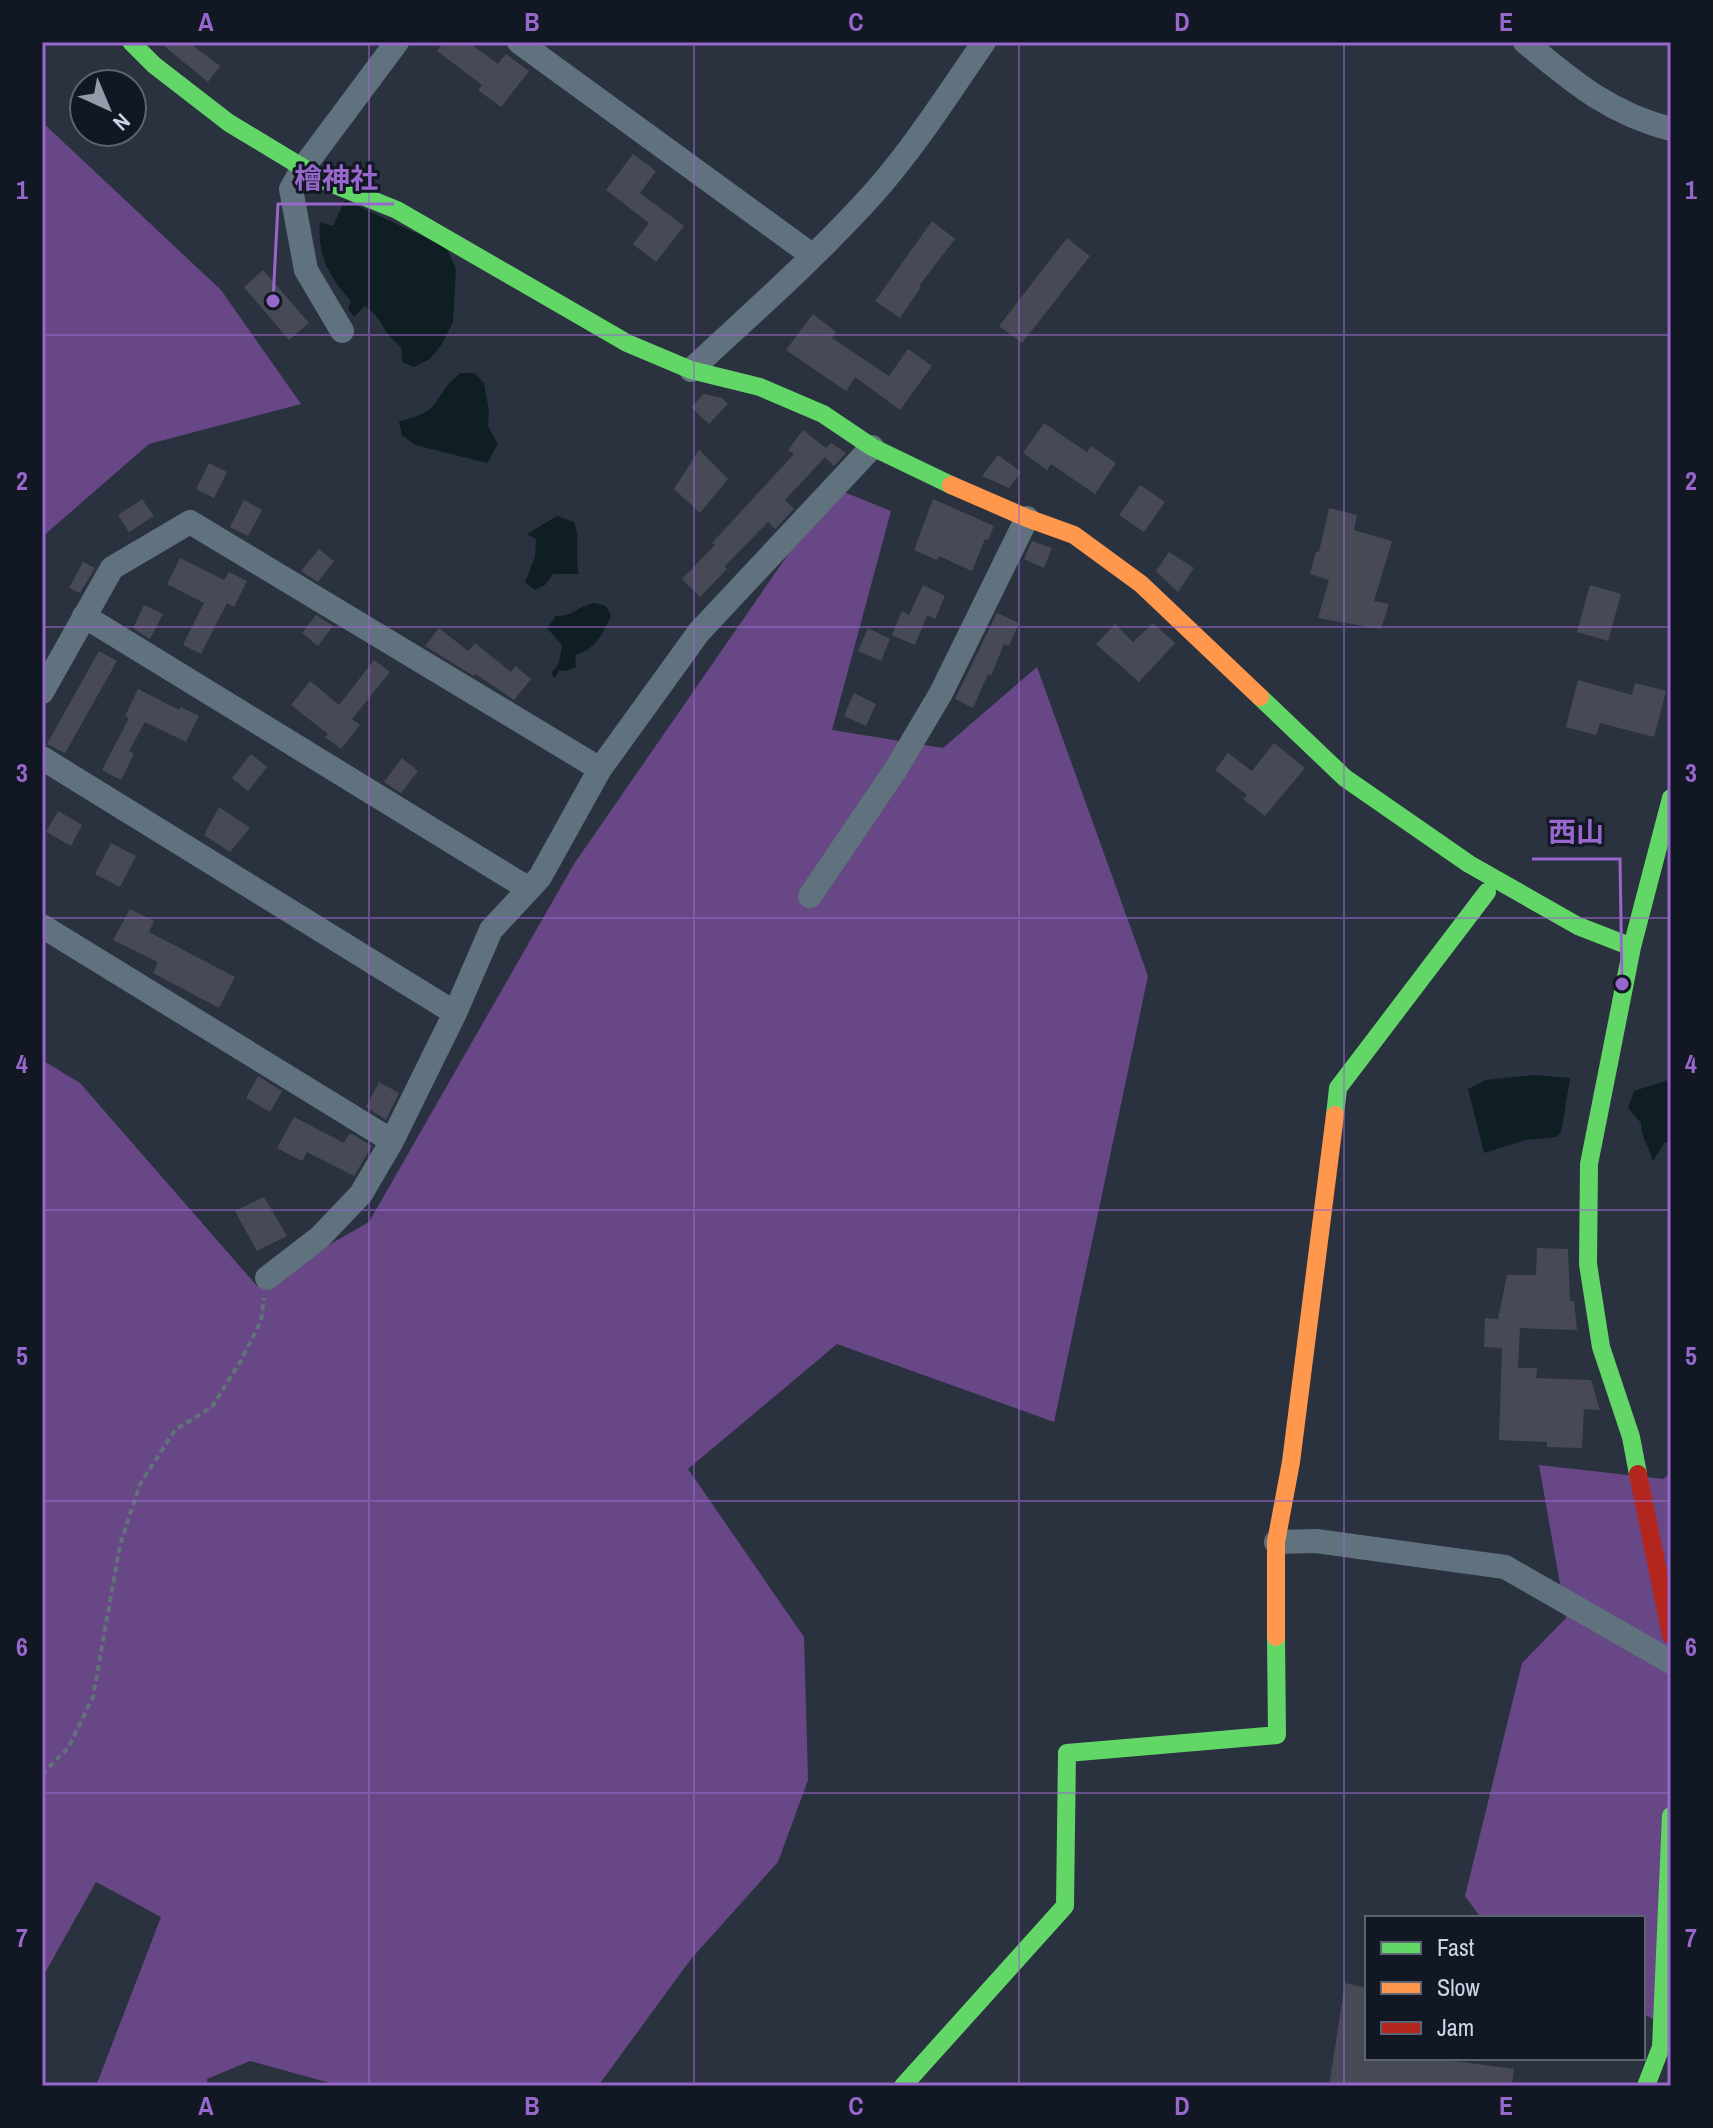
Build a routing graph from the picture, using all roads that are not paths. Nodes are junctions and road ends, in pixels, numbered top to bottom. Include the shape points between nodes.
1 (131, 42) edge
2 (397, 42) edge
3 (519, 42) edge
4 (984, 42) edge
5 (1525, 42) edge
6 (1671, 129) edge
7 (303, 168) junction
8 (813, 256) junction
9 (342, 331) dead end
10 (691, 370) junction
11 (872, 447) junction
12 (1027, 518) junction
13 (84, 616) junction
14 (42, 692) edge
15 (42, 758) edge
16 (600, 769) junction
17 (1671, 798) edge
18 (529, 889) junction
19 (1487, 892) dead end
20 (810, 896) dead end
21 (42, 926) edge
22 (1632, 947) junction
23 (455, 1013) junction
24 (392, 1141) junction
25 (267, 1278) road end
26 (1276, 1542) junction
27 (1671, 1635) edge
28 (1671, 1662) edge
29 (1671, 1816) edge
30 (903, 2086) edge
31 (1646, 2086) edge

1 - 7 street via 229,123
2 - 7 street
3 - 8 street
4 - 8 street via 919,137
5 - 6 street via 1584,91
7 - 9 street via 291,189 306,270
7 - 10 street via 397,210 627,343
8 - 10 street
10 - 11 street via 760,387 823,414
11 - 12 street
11 - 16 street via 699,632
12 - 20 street via 941,693
12 - 22 street via 1074,535 1141,584 1345,778 1469,864 1578,926
13 - 14 street
13 - 16 street via 112,568 190,522
13 - 18 street
15 - 23 street
16 - 18 street
17 - 22 street
18 - 23 street via 491,930
19 - 26 street via 1338,1088 1291,1462
21 - 24 street
22 - 27 street via 1589,1164 1588,1264 1601,1347 1631,1437
23 - 24 street
24 - 25 street via 361,1194 320,1237
26 - 28 street via 1316,1541 1505,1567
26 - 30 street via 1277,1735 1067,1753 1065,1906
29 - 31 street via 1661,2047

